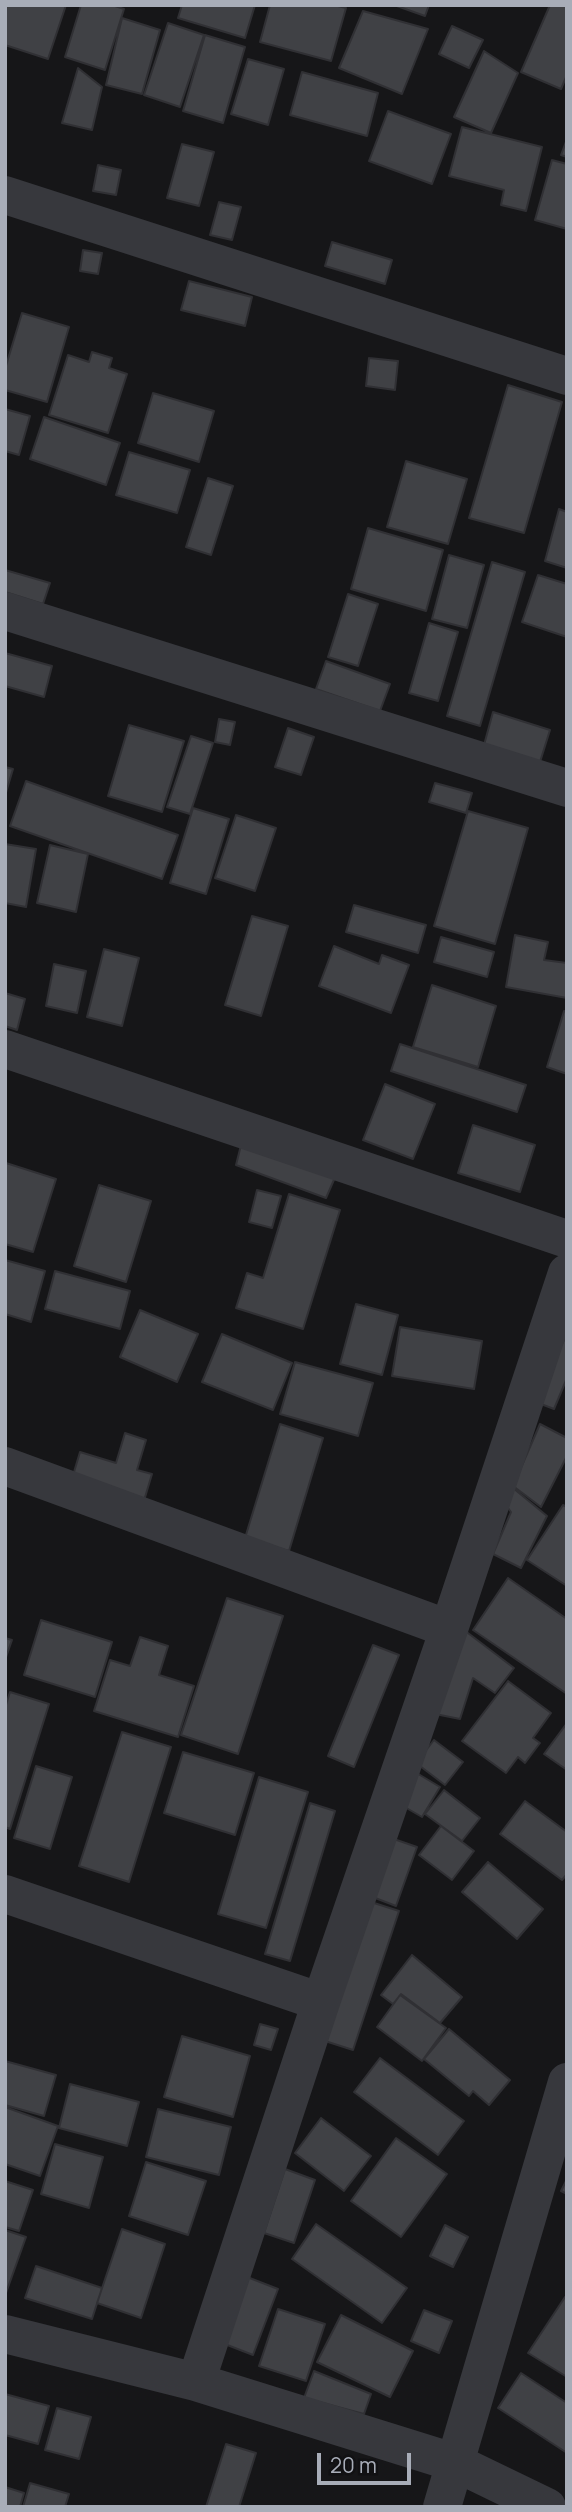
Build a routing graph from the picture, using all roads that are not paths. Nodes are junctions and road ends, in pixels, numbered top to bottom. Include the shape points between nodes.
1 (5, 195) edge
2 (567, 376) edge
3 (5, 611) edge
4 (567, 788) edge
5 (5, 1049) edge
6 (567, 1239) edge
7 (567, 1273) edge
8 (5, 1466) edge
9 (449, 1629) junction
10 (5, 1894) edge
11 (321, 2002) junction
12 (567, 2082) edge
13 (5, 2334) edge
14 (196, 2382) junction
15 (456, 2463) junction
16 (442, 2507) edge
17 (547, 2507) edge

1 - 2 street
3 - 4 street
5 - 6 street
7 - 9 street
8 - 9 street
9 - 11 street
10 - 11 street
11 - 14 street
12 - 15 street
13 - 14 street
14 - 15 street
15 - 16 street
15 - 17 street

